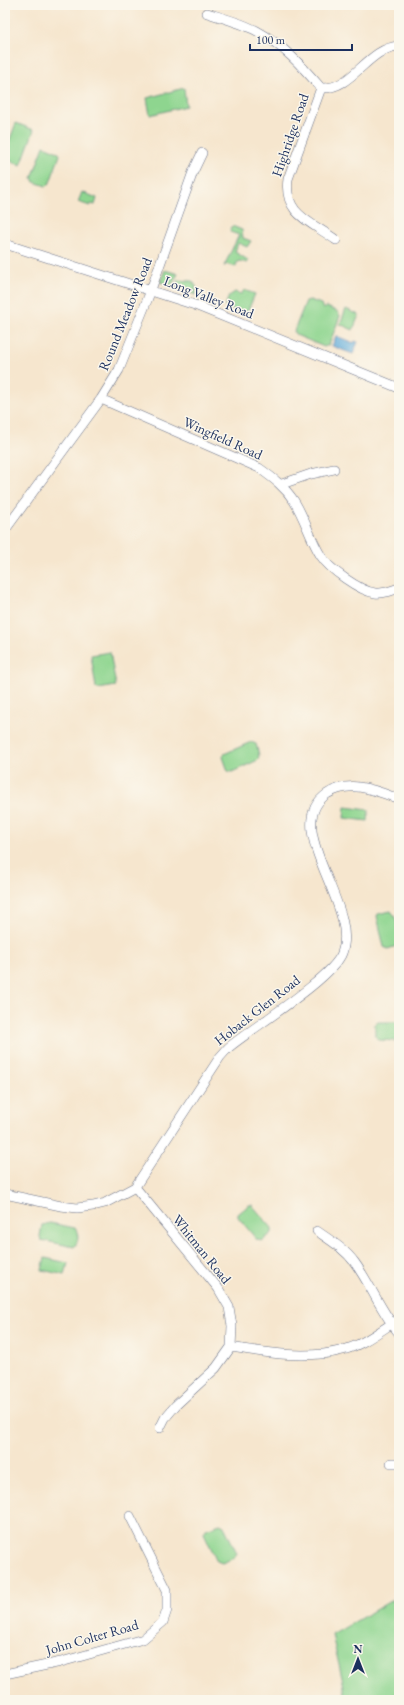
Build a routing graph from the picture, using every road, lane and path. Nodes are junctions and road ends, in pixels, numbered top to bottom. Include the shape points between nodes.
1 (207, 13) dead end
2 (399, 46) edge
3 (321, 88) junction
4 (202, 152) dead end
5 (336, 240) dead end
6 (5, 244) edge
7 (150, 290) junction
8 (399, 388) edge
9 (101, 399) junction
10 (334, 469) dead end
11 (282, 484) junction
12 (5, 530) edge
13 (399, 588) edge
14 (399, 798) edge
15 (135, 1187) junction
16 (5, 1194) edge
17 (317, 1231) dead end
18 (395, 1321) edge
19 (399, 1333) edge
20 (231, 1347) junction
21 (160, 1428) dead end
22 (130, 1516) dead end
23 (5, 1674) edge

1 - 3 street via 256,30 299,62
2 - 3 street via 378,53 336,86
3 - 5 street, Highridge Road via 286,190 294,211
4 - 7 street, Round Meadow Road
6 - 7 street, Long Valley Road
7 - 8 street, Long Valley Road via 212,312
7 - 9 street, Round Meadow Road via 122,366
9 - 11 street, Wingfield Road via 251,464
9 - 12 street, Round Meadow Road
10 - 11 street
11 - 13 street, Wingfield Road via 295,502 322,558 334,570 362,589 375,593
14 - 15 street, Hoback Glen Road via 357,786 345,786 333,790 315,808 311,824 312,840 341,912 345,931 342,954 316,983 228,1048 220,1057
15 - 16 street, Hoback Glen Road via 105,1203 77,1208
15 - 20 street, Whitman Road via 218,1288 228,1307 232,1326
17 - 18 street via 341,1248 354,1262
18 - 19 street
18 - 20 street via 366,1341 344,1350 320,1354 264,1353
20 - 21 street via 216,1368 176,1405
22 - 23 street, John Colter Road via 167,1590 167,1610 163,1622 143,1639 61,1662

